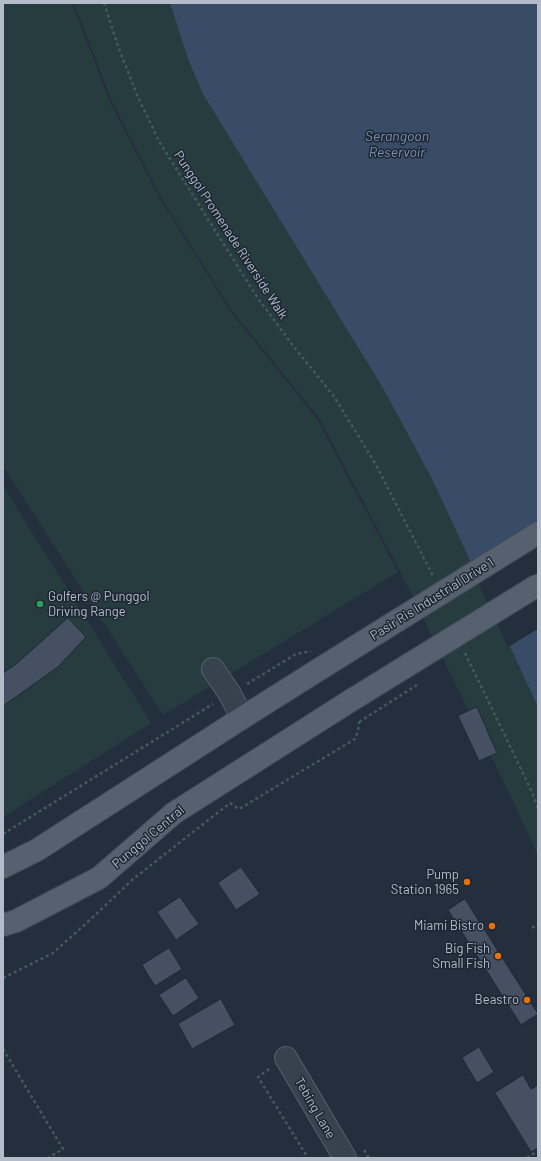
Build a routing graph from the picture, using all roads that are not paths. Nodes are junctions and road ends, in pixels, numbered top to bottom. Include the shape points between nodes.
1 (538, 533) edge
2 (538, 584) edge
3 (213, 669) dead end
4 (242, 718) junction
5 (3, 867) edge
6 (7, 927) edge
7 (286, 1058) road end
8 (345, 1158) edge

1 - 4 main road, Pasir Ris Industrial Drive 1, bridge via 320,658
2 - 6 main road, Punggol Central, bridge via 174,813 99,878
3 - 4 street
4 - 5 main road via 37,850
7 - 8 street, Tebing Lane

